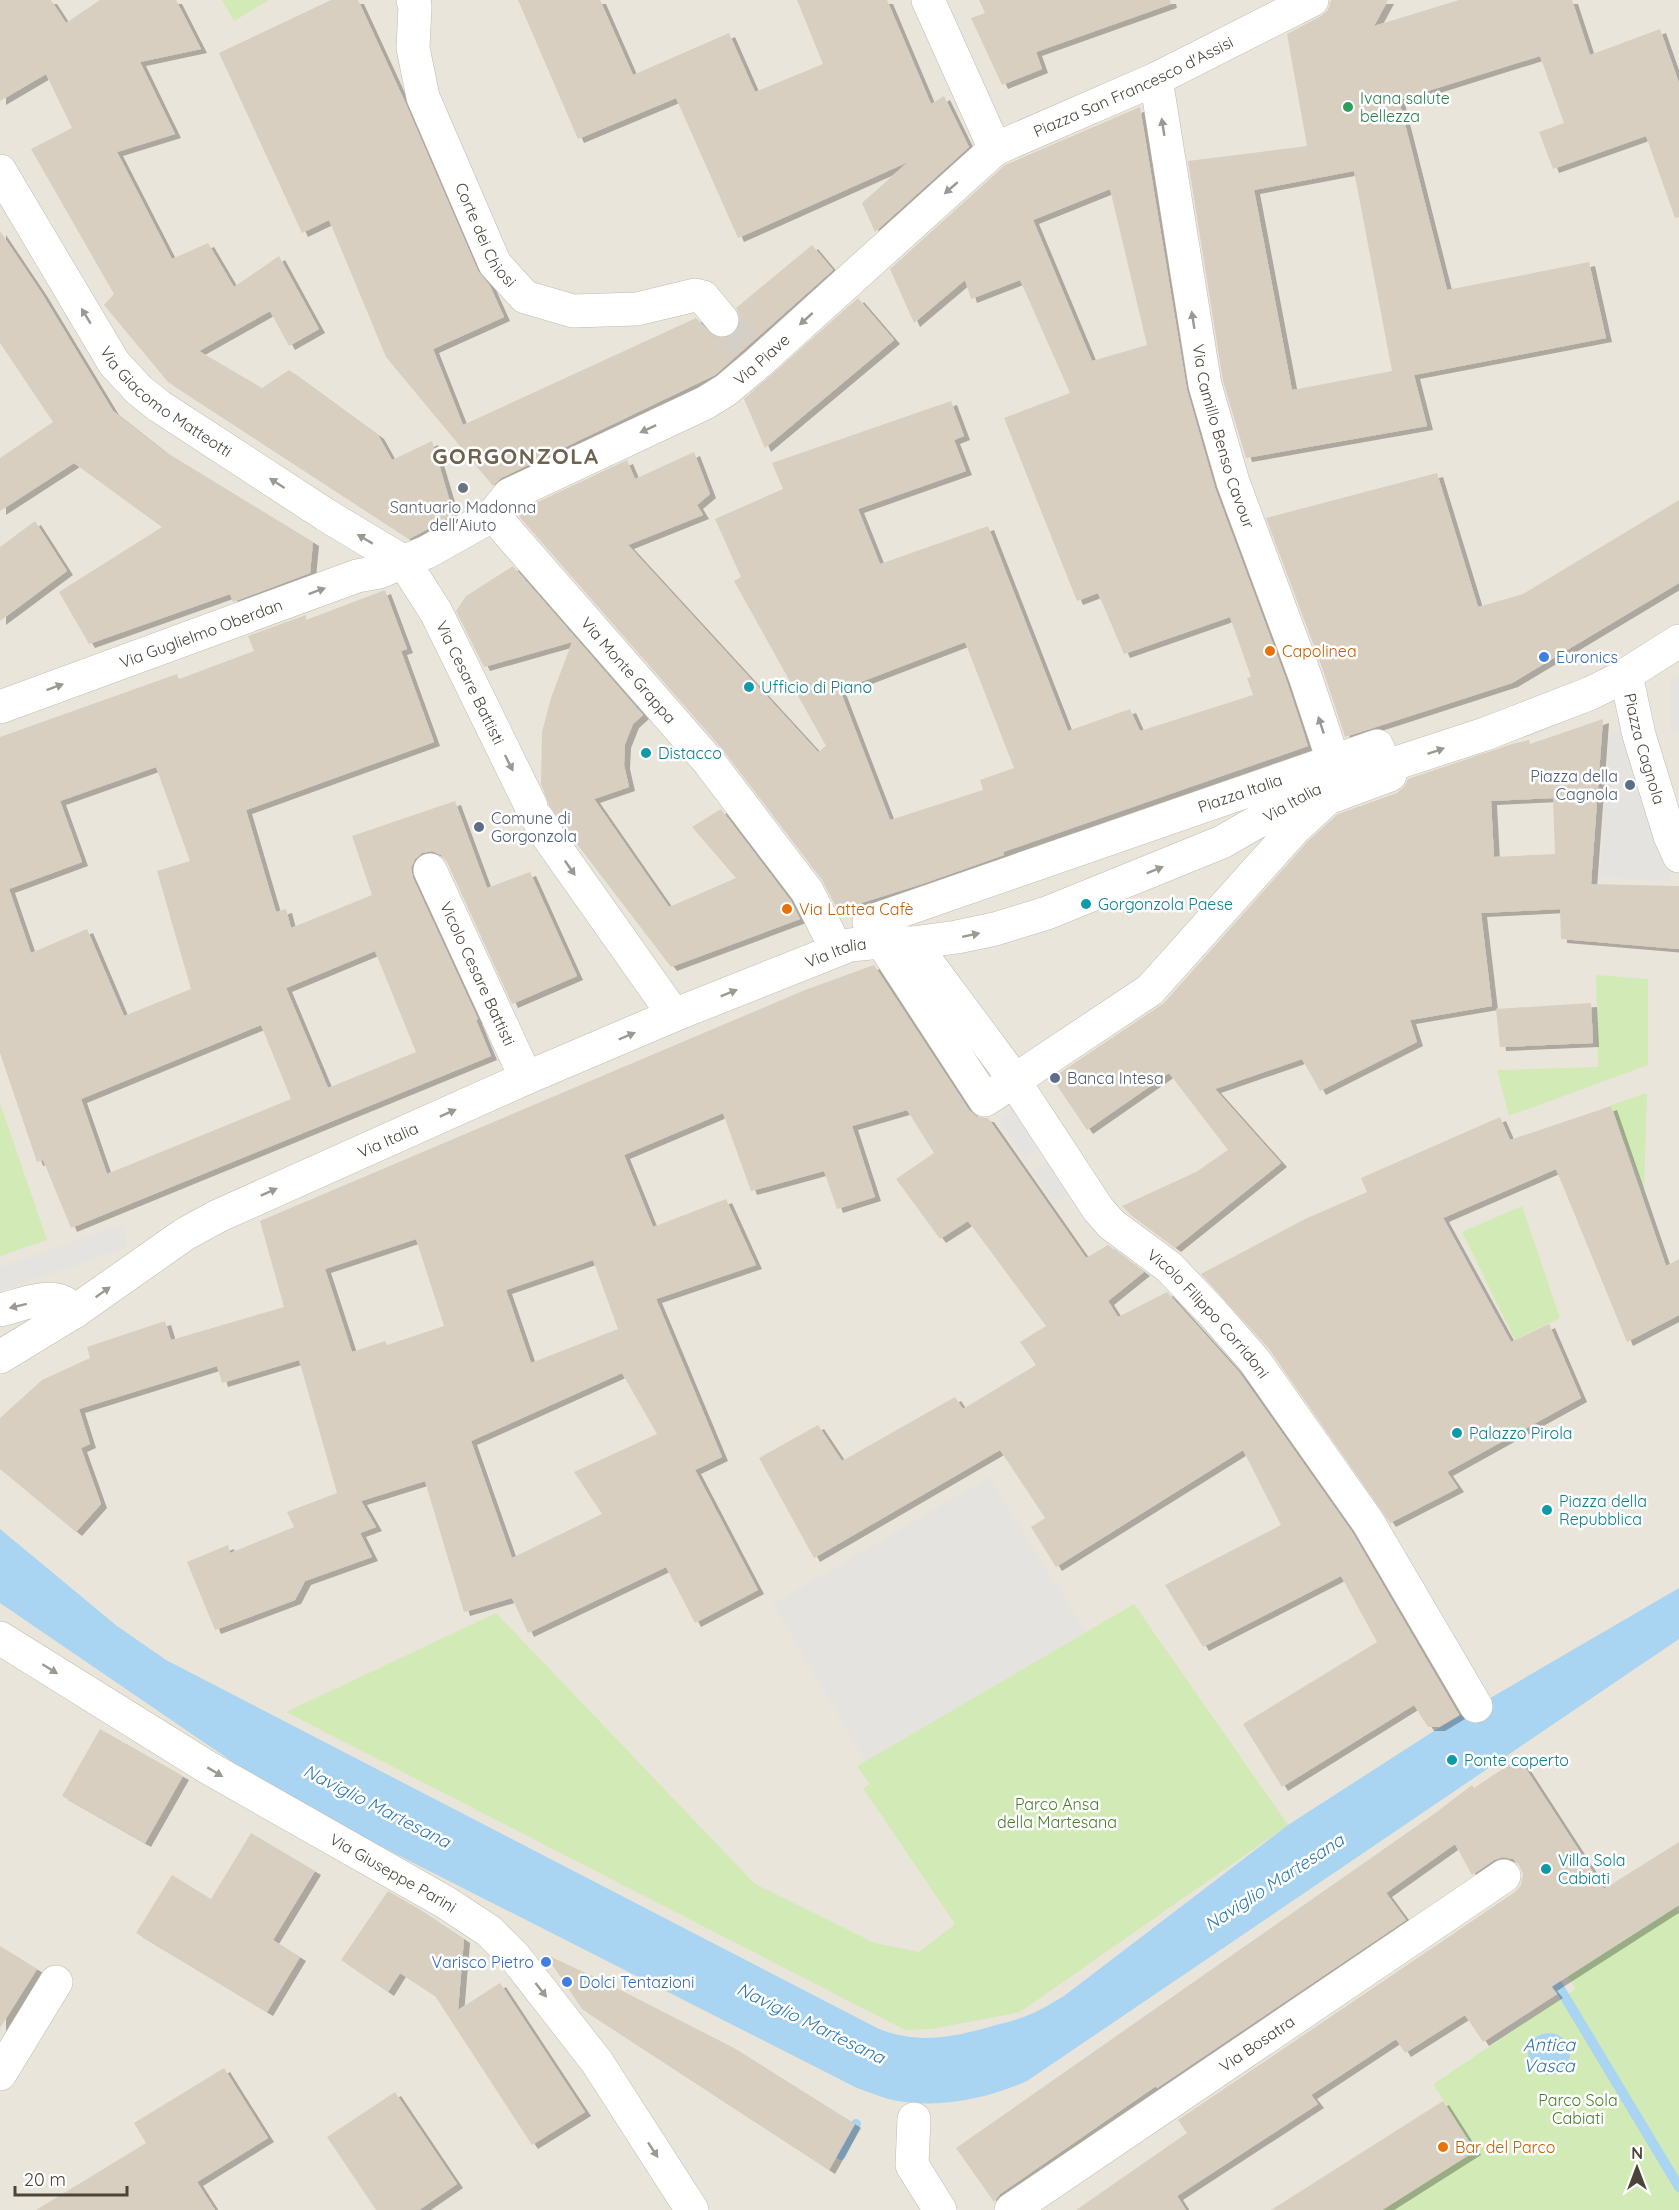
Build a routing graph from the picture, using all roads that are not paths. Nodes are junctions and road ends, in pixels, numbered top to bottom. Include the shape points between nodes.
1 (413, 0) edge
2 (928, 0) edge
3 (1312, 0) edge
4 (1156, 79) junction
5 (995, 149) junction
6 (0, 171) edge
7 (722, 320) tunnel mouth
8 (493, 514) junction
9 (404, 562) junction
10 (1679, 642) edge
11 (1626, 675) junction
12 (0, 707) edge
13 (1386, 767) junction
14 (1336, 771) junction
15 (1679, 856) edge
16 (430, 870) dead end
17 (881, 942) junction
18 (913, 943) junction
19 (837, 950) junction
20 (674, 1015) junction
21 (526, 1078) junction
22 (1014, 1080) junction
23 (0, 1310) edge
24 (74, 1312) junction
25 (0, 1357) edge
26 (0, 1638) edge
27 (1476, 1706) dead end
28 (1504, 1876) dead end
29 (56, 1982) dead end
30 (0, 2074) edge
31 (914, 2119) dead end
32 (692, 2210) edge
33 (940, 2210) edge
34 (1011, 2210) edge

1 - 7 street, Corte dei Chiosi via 413,48 423,97 495,264 525,297 573,311 637,309 694,295 703,297
2 - 5 street
3 - 4 street, Piazza San Francesco d'Assisi
4 - 5 street, Piazza San Francesco d'Assisi
14 -> 4 street, Via Camillo Benso Cavour via 1233,482 1205,385
5 -> 8 street, Via Piave via 751,355 726,390 509,495
9 -> 6 street, Via Giacomo Matteotti via 318,510 139,390 108,354
8 - 9 street, Via Piave
8 - 19 street, Via Monte Grappa via 709,762 807,891
12 -> 9 street, Via Guglielmo Oberdan
9 -> 20 street, Via Cesare Battisti via 436,612 534,813
10 - 11 street, Via Italia
13 -> 11 street, Via Italia via 1485,734 1591,693
11 - 15 street, Piazza Cagnola via 1639,735
13 - 14 street, Via Italia
13 - 22 street, Piazza Italia via 1390,775 1328,798 1295,828 1150,990
14 - 17 street, Piazza Italia via 869,922
18 -> 14 street, Via Italia via 976,934 1047,913 1216,845 1311,792
16 - 21 street, Vicolo Cesare Battisti
17 - 18 street, Via Italia
17 - 19 street, Via Italia
17 - 22 street, Piazza Italia via 985,1100
18 - 22 street, Vicolo Filippo Corridoni
20 -> 19 street, Via Italia
21 -> 20 street, Via Italia
24 -> 21 street, Via Italia via 185,1234 218,1216
22 - 27 street, Vicolo Filippo Corridoni via 1105,1218 1169,1267 1254,1360 1368,1522
24 -> 23 street via 52,1299
24 - 25 street, Via Italia
26 -> 32 street, Via Giuseppe Parini via 207,1767 489,1931 515,1956 597,2062
28 - 34 street, Via Bosatra
29 - 30 street
31 - 33 street via 912,2164

